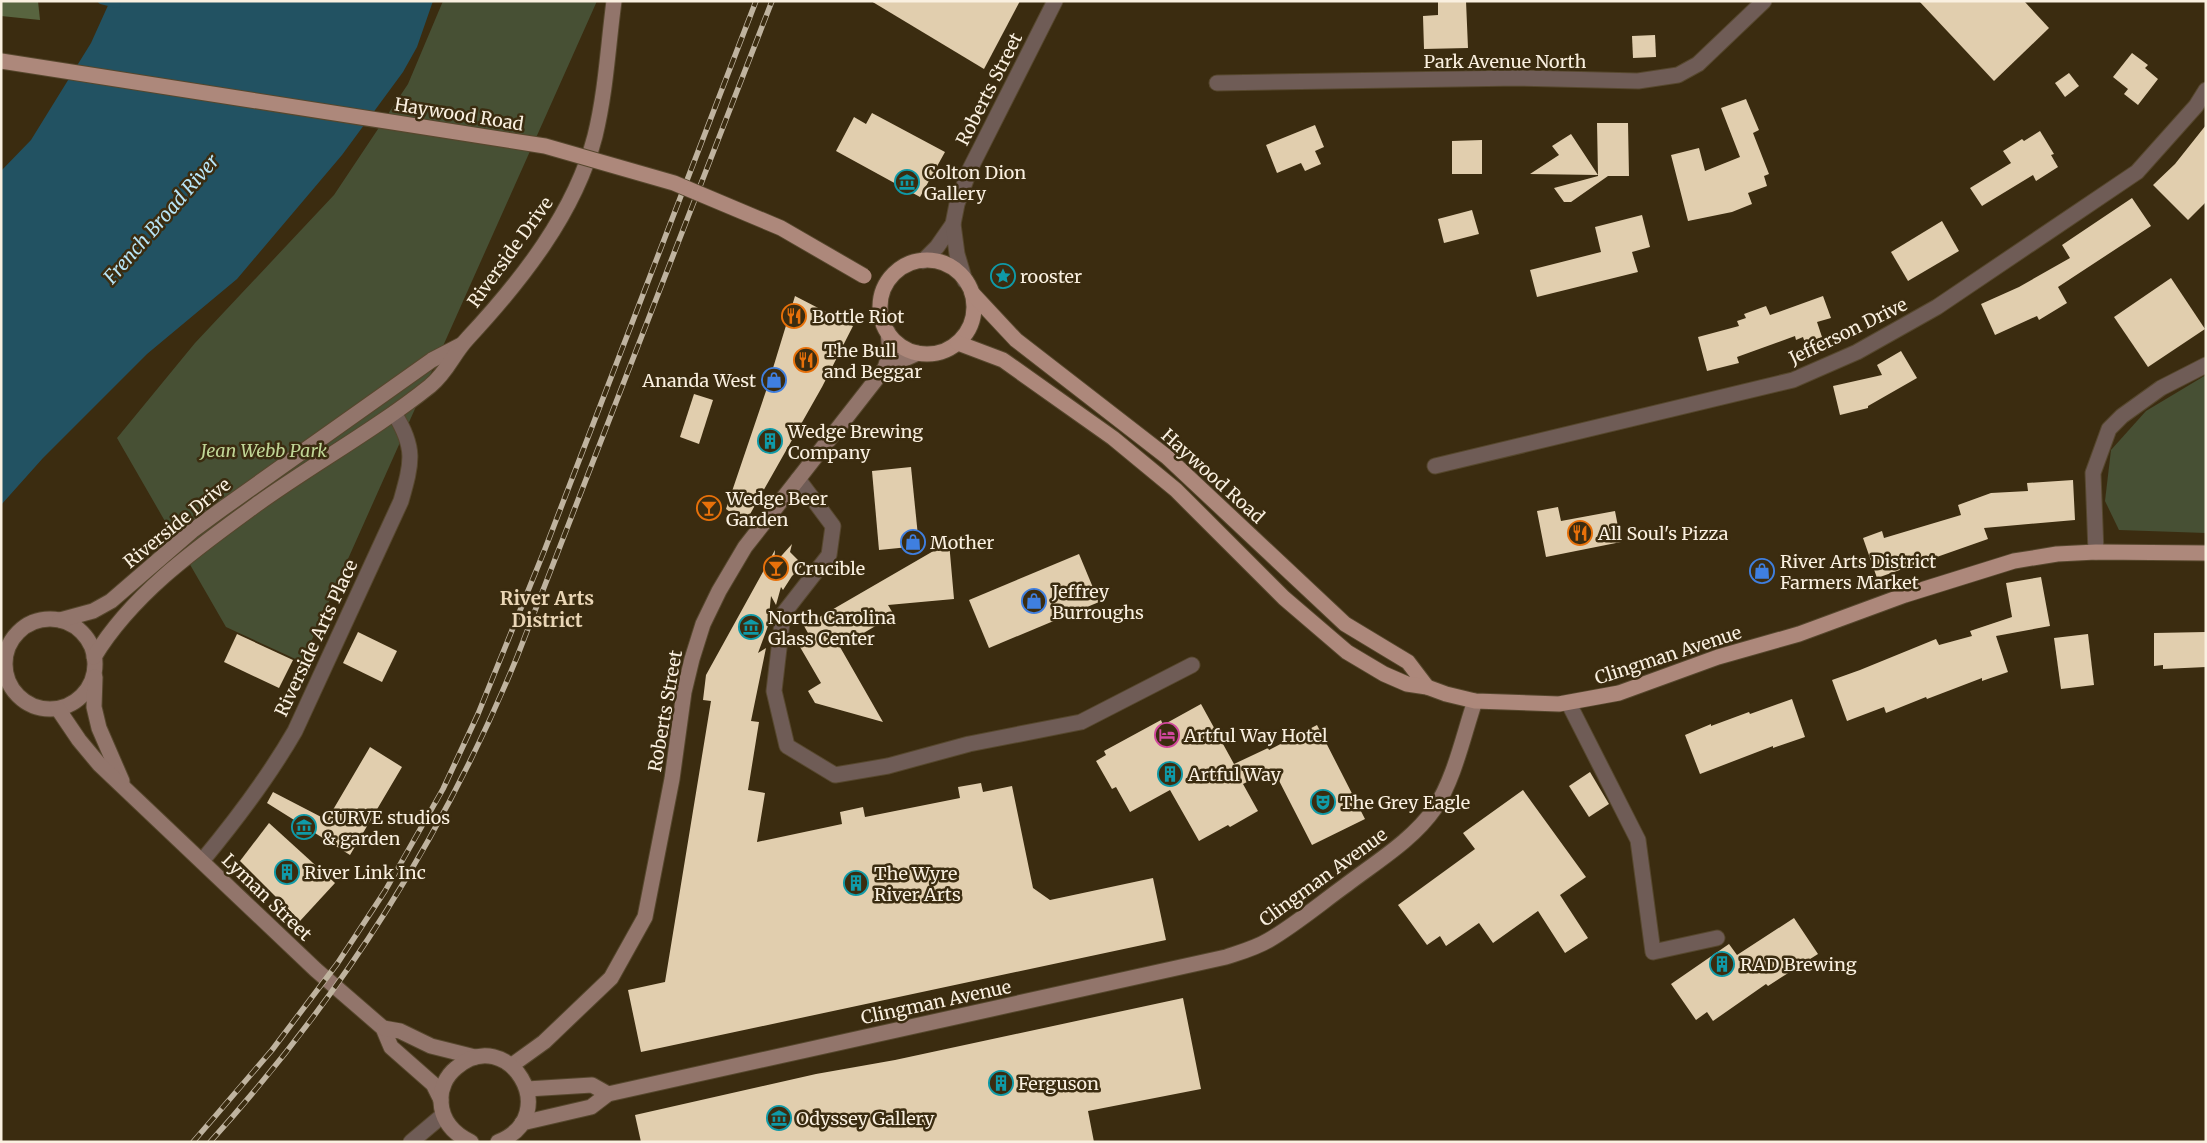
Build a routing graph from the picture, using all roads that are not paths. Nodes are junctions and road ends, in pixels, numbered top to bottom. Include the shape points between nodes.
1 (614, 1) edge
2 (1054, 1) edge
3 (1764, 1) edge
4 (1, 61) edge
5 (1217, 83) dead end
6 (2206, 90) edge
7 (953, 224) junction
8 (923, 260) junction
9 (885, 287) junction
10 (969, 287) junction
11 (888, 332) junction
12 (958, 343) junction
13 (462, 344) junction
14 (918, 353) junction
15 (2206, 365) edge
16 (885, 368) junction
17 (394, 413) junction
18 (1435, 466) dead end
19 (1188, 476) junction
20 (798, 479) junction
21 (1176, 490) junction
22 (2096, 552) junction
23 (2206, 552) edge
24 (60, 620) junction
25 (5, 651) edge
26 (95, 664) junction
27 (1192, 666) dead end
28 (1427, 686) junction
29 (1, 696) edge
30 (21, 699) junction
31 (1475, 701) junction
32 (1569, 704) junction
33 (58, 709) junction
34 (128, 791) junction
35 (202, 861) junction
36 (1717, 938) dead end
37 (383, 1028) junction
38 (476, 1057) junction
39 (512, 1065) junction
40 (527, 1090) junction
41 (608, 1094) junction
42 (442, 1108) junction
43 (519, 1132) edge
44 (463, 1140) edge
45 (411, 1142) edge
46 (498, 1142) edge

1 - 13 main road, Riverside Drive via 600,111 582,173 564,213 538,252
2 - 7 street, Roberts Street via 970,169
3 - 5 street, Park Avenue North via 1698,64 1686,73 1668,78 1638,81 1515,78
4 - 9 main road, Haywood Road, bridge via 545,146 674,183 781,228
6 - 18 street, Jefferson Drive via 2196,106 2137,172 1937,307 1857,352 1793,380
7 - 8 street, Roberts Street via 938,247
7 - 10 street, Roberts Street via 957,254
8 - 9 main road via 900,269
8 - 10 main road via 947,265 957,271
9 - 11 main road via 880,310
10 - 12 main road via 974,307 972,320
10 - 19 main road, Haywood Road via 1016,340
11 - 14 main road via 900,346
11 - 16 main road, Roberts Street via 890,352
12 - 14 main road via 939,352
12 - 21 main road, Haywood Road via 1003,360 1114,438
13 - 17 main road, Riverside Drive via 445,373
13 - 24 main road, Riverside Drive via 432,360 256,483 192,531 111,601 93,611
14 - 16 main road, Roberts Street
15 - 22 street via 2161,388 2109,429 2093,473
16 - 20 main road, Roberts Street
17 - 26 main road, Riverside Drive via 287,482 171,570 122,618
17 - 35 street, Riverside Arts Place via 405,431 411,451 409,474 401,501 294,731 239,817
19 - 21 main road
19 - 28 main road, Haywood Road via 1345,624 1408,662
20 - 27 street via 833,526 829,555 783,614 774,691 787,746 835,775 1081,722
20 - 39 main road, Roberts Street via 745,547 718,591 703,624 684,692 672,779 645,917 611,978 544,1042
21 - 28 main road, Haywood Road via 1284,598 1347,652 1407,684
22 - 23 main road, Clingman Avenue
22 - 32 main road, Clingman Avenue via 2014,561 1905,595 1799,634 1718,656 1619,693
24 - 25 main road via 35,622 24,628 14,636
24 - 26 main road via 82,633 90,644
25 - 30 main road via 10,686
26 - 33 main road via 90,685 82,696
26 - 34 main road, Lyman Street via 94,707 99,728
28 - 31 main road, Haywood Road
29 - 30 main road
30 - 33 main road via 30,705
31 - 32 main road, Clingman Avenue
31 - 41 main road, Clingman Avenue via 1442,794 1419,827 1296,922 1250,949
32 - 36 street via 1638,840 1653,952
33 - 34 main road, Lyman Street via 79,740
34 - 35 main road, Lyman Street
35 - 37 main road, Lyman Street via 316,970
37 - 38 main road, Lyman Street via 400,1031 431,1046
37 - 42 main road, Lyman Street via 391,1047 433,1084
38 - 39 main road, Lyman Street via 489,1056
38 - 42 main road via 450,1073 443,1086
39 - 40 main road
40 - 41 main road via 592,1086
40 - 43 main road via 527,1113
41 - 43 main road, Clingman Avenue via 591,1107
42 - 44 main road, Lyman Street via 451,1128
42 - 45 street
43 - 46 main road, Clingman Avenue

